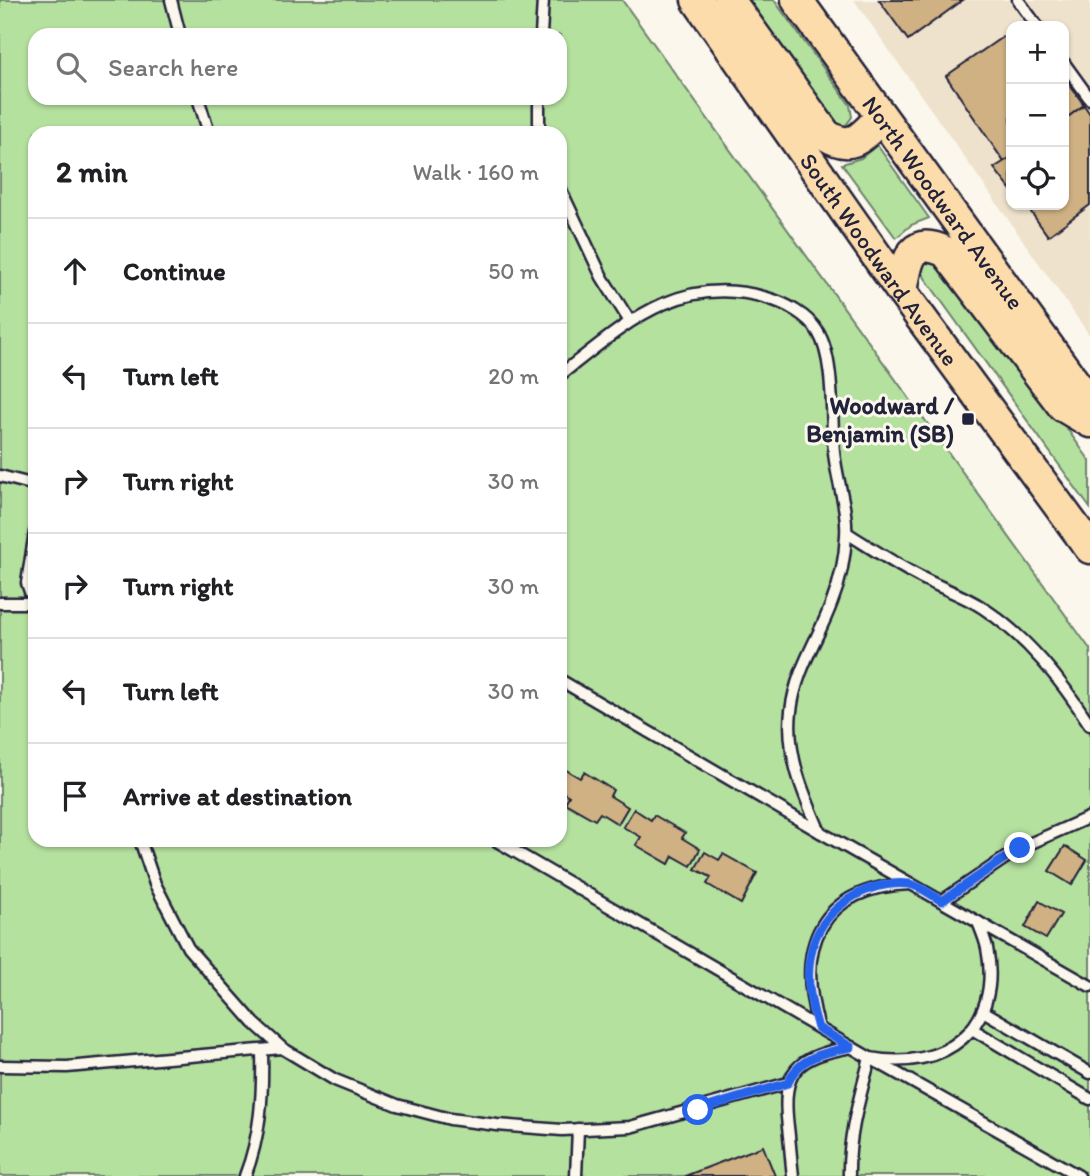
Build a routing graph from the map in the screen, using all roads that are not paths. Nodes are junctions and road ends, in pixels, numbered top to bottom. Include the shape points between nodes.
1 (171, 0) edge
2 (543, 0) edge
3 (697, 0) edge
4 (729, 0) edge
5 (797, 0) edge
6 (1018, 0) edge
7 (1033, 21) edge
8 (178, 28) edge
9 (541, 28) edge
10 (1069, 70) edge
11 (1090, 99) edge
12 (200, 105) edge
13 (539, 105) edge
14 (881, 117) junction
15 (207, 126) edge
16 (539, 126) edge
17 (567, 203) edge
18 (902, 292) junction
19 (629, 320) junction
20 (567, 369) edge
21 (1090, 404) edge
22 (1090, 422) edge
23 (0, 477) edge
24 (28, 483) edge
25 (847, 533) junction
26 (1090, 548) edge
27 (0, 603) edge
28 (28, 604) edge
29 (567, 684) edge
30 (1090, 725) edge
31 (1090, 817) edge
32 (820, 832) junction
33 (142, 847) edge
34 (507, 847) edge
35 (911, 884) junction
36 (942, 901) junction
37 (978, 922) junction
38 (1090, 986) edge
39 (983, 1011) junction
40 (818, 1028) junction
41 (972, 1029) junction
42 (851, 1047) junction
43 (282, 1048) junction
44 (262, 1051) junction
45 (870, 1058) junction
46 (0, 1066) edge
47 (1090, 1073) edge
48 (788, 1083) junction
49 (1090, 1099) edge
50 (578, 1129) junction
51 (245, 1176) edge
52 (576, 1176) edge
53 (793, 1176) edge
54 (849, 1176) edge
55 (1079, 1176) edge

1 - 8 lane
2 - 9 lane
3 - 18 main road, South Woodward Avenue
4 - 14 main road via 826,135 845,143 855,141
5 - 14 main road, North Woodward Avenue
6 - 7 lane
10 - 11 lane
12 - 15 lane
13 - 16 lane
14 - 21 main road, North Woodward Avenue
17 - 19 lane via 602,277
18 - 22 main road via 913,251 935,247 946,252 1063,405
18 - 26 main road, South Woodward Avenue
19 - 20 lane
19 - 25 lane via 696,292 723,289 776,300 800,314 818,332 828,358 834,455
23 - 24 lane
25 - 30 lane via 919,577 981,607 1010,628 1040,657
25 - 32 lane via 841,575 804,659 791,712 799,783
27 - 28 lane
29 - 32 lane
31 - 36 lane via 1020,848
32 - 35 lane
33 - 43 lane via 169,916 188,948
34 - 40 lane
35 - 36 lane
35 - 40 lane via 885,885 857,894 824,922 813,946 809,978
36 - 37 lane
37 - 38 lane
37 - 39 lane via 987,949
39 - 41 lane
39 - 47 lane
40 - 42 lane
41 - 45 lane via 931,1058 891,1062
41 - 49 lane
42 - 45 lane
42 - 48 lane via 821,1053 791,1075
43 - 44 lane
43 - 50 lane via 335,1080 397,1105 450,1119
44 - 46 lane via 67,1067
44 - 51 lane via 263,1098
45 - 54 lane via 848,1152
45 - 55 lane
48 - 50 lane via 630,1127
48 - 53 lane
50 - 52 lane

